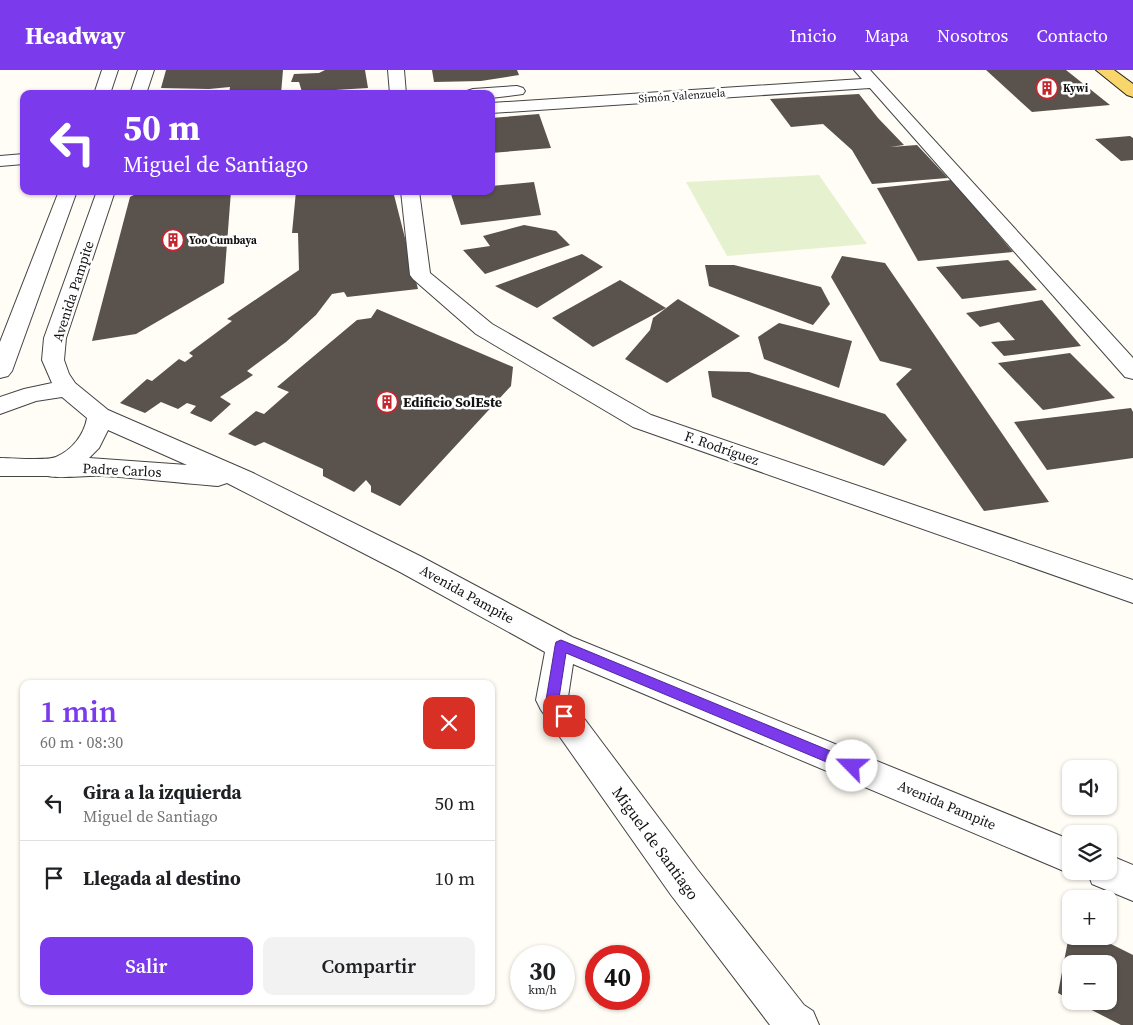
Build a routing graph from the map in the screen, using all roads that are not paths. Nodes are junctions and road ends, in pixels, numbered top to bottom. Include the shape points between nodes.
1 (110, 70) edge
2 (146, 70) edge
3 (396, 70) edge
4 (1104, 70) edge
5 (722, 76) dead end
6 (868, 76) edge
7 (550, 88) dead end
8 (103, 90) edge
9 (139, 90) edge
10 (398, 90) edge
11 (531, 90) dead end
12 (495, 92) edge
13 (1133, 92) edge
14 (717, 93) junction
15 (539, 105) junction
16 (495, 108) edge
17 (20, 159) edge
18 (0, 161) edge
19 (66, 195) edge
20 (105, 195) edge
21 (410, 195) edge
22 (0, 371) edge
23 (1133, 372) edge
24 (68, 388) junction
25 (0, 406) edge
26 (98, 416) junction
27 (0, 468) edge
28 (55, 469) junction
29 (244, 480) junction
30 (1133, 592) edge
31 (561, 646) junction
32 (1062, 853) edge
33 (1117, 876) edge
34 (1133, 883) edge
35 (799, 1025) edge

1 - 8 street
2 - 9 street
3 - 10 street
4 - 13 main road
5 - 14 street
6 - 14 street, Simón Valenzuela
6 - 23 street
7 - 15 street
11 - 12 street
14 - 15 street, Simón Valenzuela
15 - 16 street, Simón Valenzuela
17 - 18 street
19 - 22 street
20 - 24 street, Avenida Pampite via 56,338 53,360
21 - 30 street, F. Rodríguez via 420,275 484,329 642,421
24 - 25 street via 32,394
24 - 26 street, Avenida Pampite
26 - 28 street via 93,438 71,460
26 - 29 street, Avenida Pampite
27 - 28 street, Padre Carlos
28 - 29 street, Padre Carlos via 110,468
29 - 31 street, Avenida Pampite via 410,564
31 - 32 street, Avenida Pampite
31 - 35 street, Miguel de Santiago via 552,700 684,882 790,1019
33 - 34 street

